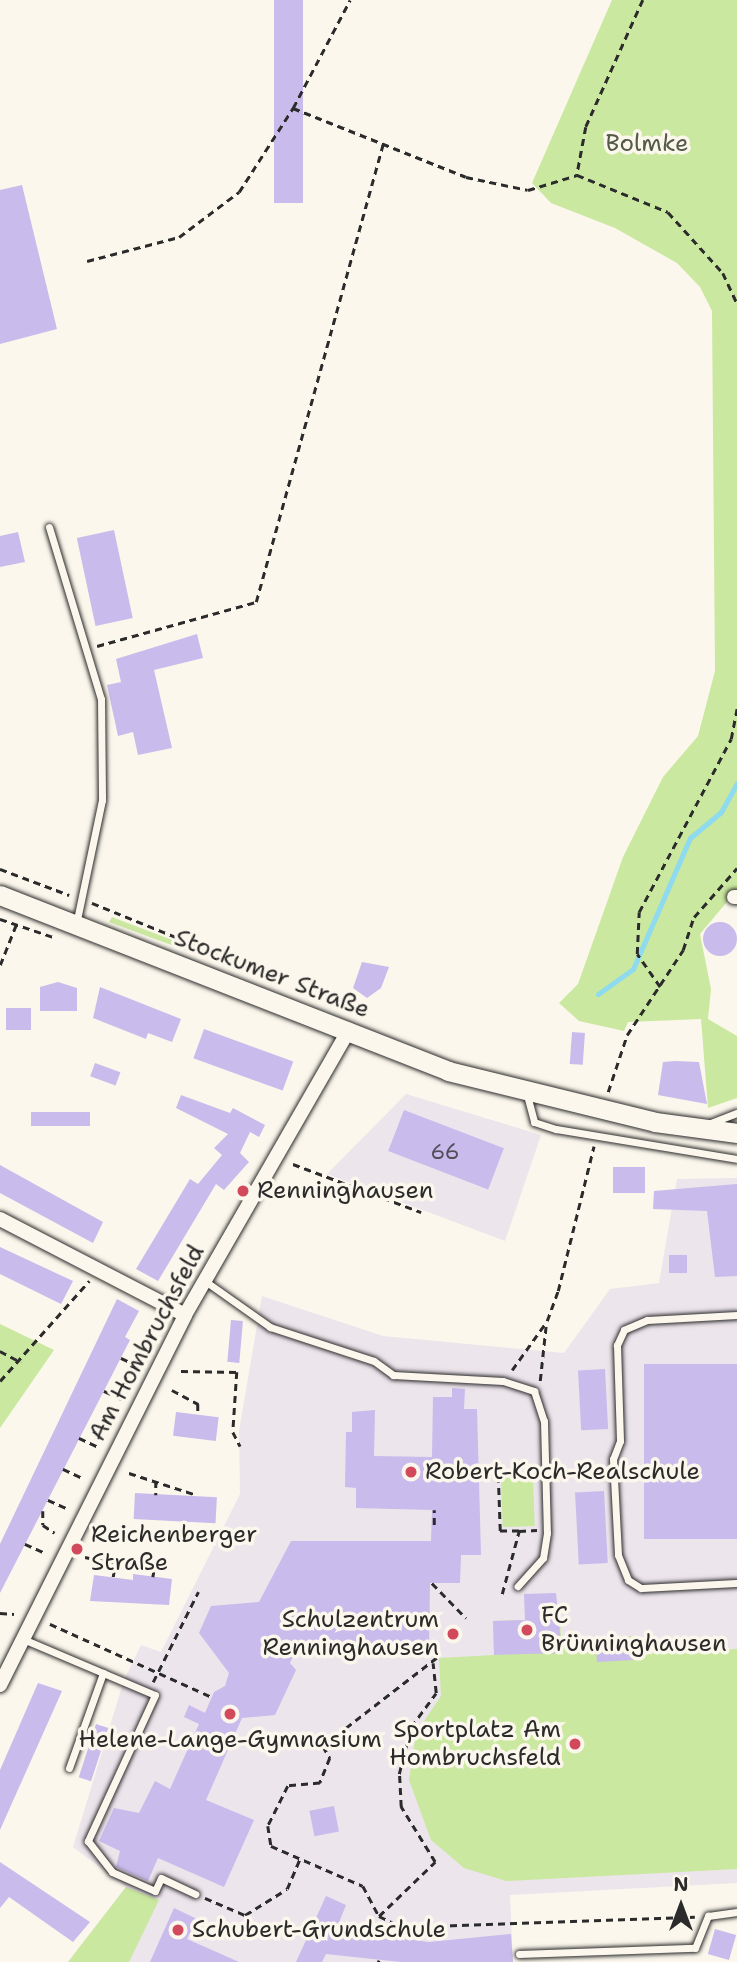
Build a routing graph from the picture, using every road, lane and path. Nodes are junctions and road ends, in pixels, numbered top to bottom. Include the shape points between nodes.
1 (349, 0) edge
2 (643, 0) edge
3 (293, 108) junction
4 (383, 144) junction
5 (577, 176) junction
6 (88, 261) dead end
7 (737, 303) edge
8 (49, 527) dead end
9 (89, 648) junction
10 (737, 707) edge
11 (737, 868) edge
12 (0, 869) edge
13 (0, 895) edge
14 (81, 900) junction
15 (0, 919) edge
16 (16, 925) junction
17 (76, 925) junction
18 (47, 937) dead end
19 (0, 965) edge
20 (262, 972) dead end
21 (660, 987) junction
22 (349, 1030) junction
23 (611, 1084) dead end
24 (527, 1095) junction
25 (737, 1114) edge
26 (700, 1130) junction
27 (737, 1133) edge
28 (596, 1138) junction
29 (737, 1159) edge
30 (293, 1164) dead end
31 (421, 1212) dead end
32 (0, 1219) edge
33 (93, 1276) dead end
34 (205, 1281) junction
35 (185, 1315) junction
36 (737, 1315) edge
37 (547, 1321) junction
38 (0, 1351) edge
39 (121, 1358) dead end
40 (21, 1362) junction
41 (142, 1368) dead end
42 (181, 1371) dead end
43 (0, 1381) edge
44 (503, 1381) junction
45 (172, 1390) dead end
46 (104, 1391) dead end
47 (538, 1398) junction
48 (125, 1401) dead end
49 (198, 1415) dead end
50 (79, 1438) dead end
51 (240, 1446) dead end
52 (100, 1448) dead end
53 (64, 1469) dead end
54 (129, 1473) dead end
55 (84, 1479) dead end
56 (156, 1480) junction
57 (536, 1485) dead end
58 (156, 1495) dead end
59 (197, 1495) dead end
60 (48, 1500) dead end
61 (68, 1509) dead end
62 (434, 1510) dead end
63 (43, 1511) dead end
64 (537, 1519) dead end
65 (434, 1525) dead end
66 (519, 1531) junction
67 (55, 1533) dead end
68 (25, 1544) dead end
69 (45, 1553) dead end
70 (85, 1557) dead end
71 (115, 1564) junction
72 (113, 1577) dead end
73 (153, 1577) dead end
74 (432, 1583) dead end
75 (737, 1583) edge
76 (518, 1586) dead end
77 (198, 1592) dead end
78 (502, 1594) dead end
79 (0, 1613) edge
80 (14, 1614) dead end
81 (466, 1618) dead end
82 (50, 1624) dead end
83 (23, 1639) junction
84 (437, 1658) dead end
85 (433, 1662) junction
86 (157, 1672) junction
87 (103, 1673) junction
88 (0, 1685) edge
89 (212, 1697) dead end
90 (69, 1768) dead end
91 (300, 1858) junction
92 (196, 1894) joint
93 (737, 1912) edge
94 (379, 1916) junction
95 (708, 1916) junction
96 (393, 1924) junction
97 (388, 1937) dead end
98 (519, 1954) dead end

1 - 3 path
2 - 5 path via 586,127
3 - 4 path
3 - 6 path via 255,172 200,226
4 - 5 path via 466,177 528,190
4 - 9 path via 256,602
5 - 7 path via 668,212 723,274
8 - 9 lane
9 - 14 lane via 104,739 102,800
10 - 21 path via 731,739 639,912 637,954
11 - 21 path via 694,917
12 - 14 path
13 - 17 main road, Stockumer Straße
14 - 17 lane
14 - 20 path
15 - 16 path
16 - 18 path
16 - 19 path
17 - 22 main road, Stockumer Straße
21 - 23 path via 627,1035
22 - 24 main road, Stockumer Straße
22 - 34 street, Am Hombruchsfeld
24 - 26 main road, Stockumer Straße
24 - 28 lane via 534,1122
25 - 26 lane
26 - 27 main road, Stockumer Straße
28 - 29 lane
28 - 37 path
30 - 31 path
32 - 35 street
33 - 40 path
34 - 35 street, Am Hombruchsfeld
34 - 44 lane via 270,1327 374,1361 393,1375
35 - 83 street, Am Hombruchsfeld
36 - 75 lane via 647,1320 624,1330 617,1345 620,1441 613,1458 618,1555 628,1580 641,1588
37 - 44 path
37 - 47 path
38 - 40 path
39 - 41 path
40 - 43 path
42 - 51 path via 237,1372 233,1432
44 - 47 lane via 522,1383
45 - 49 path via 198,1404
46 - 48 path
47 - 76 lane via 547,1533 543,1558
50 - 52 path
53 - 55 path
54 - 56 path
56 - 58 path
56 - 59 path
57 - 66 path via 536,1474 498,1475 500,1531
60 - 61 path
62 - 65 path
63 - 67 path via 43,1525
64 - 66 path via 537,1530
66 - 78 path
68 - 69 path
70 - 71 path
71 - 72 path
71 - 73 path via 154,1572
74 - 81 path
77 - 86 path
79 - 80 path
82 - 86 path
83 - 87 lane
83 - 88 street, Am Hombruchsfeld
84 - 85 path
85 - 91 path via 323,1746 330,1758 320,1783 288,1787 268,1826 271,1846
85 - 94 path via 436,1693 411,1727 398,1774 401,1807 435,1862
86 - 89 path
87 - 90 lane
87 - 92 lane via 155,1695 89,1832 90,1849 112,1872 155,1891 161,1878
91 - 92 path via 287,1889 245,1915
91 - 94 path via 363,1886
93 - 95 lane
94 - 96 path
95 - 96 path via 437,1928
95 - 98 lane via 695,1948
96 - 97 path

